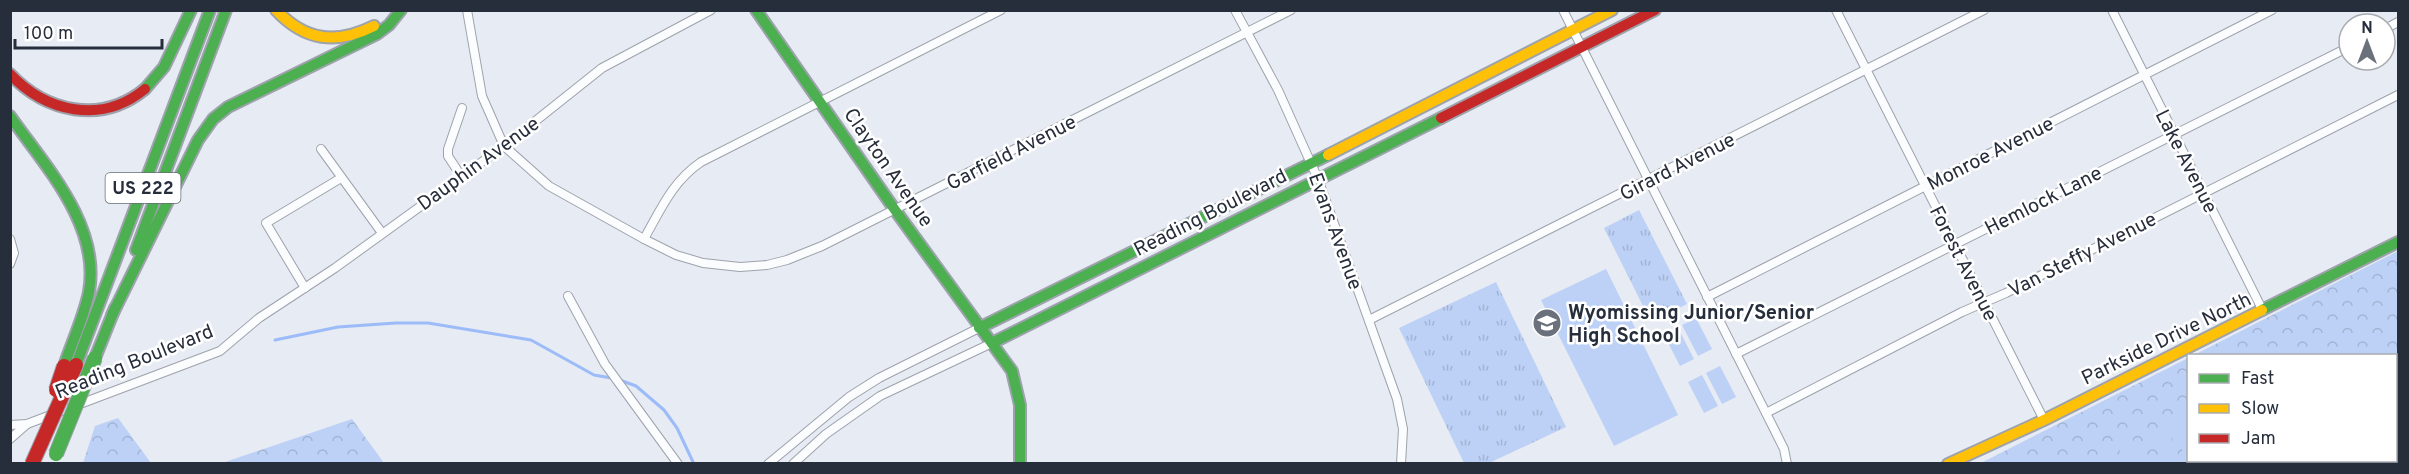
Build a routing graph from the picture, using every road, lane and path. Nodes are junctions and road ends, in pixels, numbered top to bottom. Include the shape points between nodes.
1 (191, 10) edge
2 (210, 10) edge
3 (226, 10) edge
4 (276, 10) edge
5 (390, 10) edge
6 (401, 10) edge
7 (467, 10) edge
8 (711, 10) edge
9 (756, 10) edge
10 (1001, 10) edge
11 (1235, 10) edge
12 (1291, 10) edge
13 (1563, 10) edge
14 (1612, 10) edge
15 (1655, 10) edge
16 (1836, 10) edge
17 (1984, 10) edge
18 (2112, 10) edge
19 (2272, 10) edge
20 (1573, 30) junction
21 (1249, 32) junction
22 (1582, 47) junction
23 (2337, 53) edge
24 (1867, 70) junction
25 (10, 74) edge
26 (2145, 76) junction
27 (2398, 95) edge
28 (819, 102) junction
29 (462, 108) dead end
30 (10, 116) edge
31 (2174, 134) junction
32 (504, 146) junction
33 (321, 150) dead end
34 (1311, 164) junction
35 (461, 176) junction
36 (340, 178) junction
37 (1318, 179) junction
38 (1648, 180) junction
39 (1925, 186) junction
40 (2204, 193) junction
41 (895, 210) junction
42 (382, 233) junction
43 (10, 239) edge
44 (644, 239) junction
45 (2398, 242) edge
46 (1954, 244) junction
47 (11, 263) edge
48 (305, 288) junction
49 (568, 296) dead end
50 (1707, 297) junction
51 (1984, 302) junction
52 (2263, 311) junction
53 (112, 315) junction
54 (1369, 320) junction
55 (251, 325) joint
56 (979, 328) junction
57 (992, 343) junction
58 (1736, 354) junction
59 (70, 365) junction
60 (1766, 413) junction
61 (2044, 420) junction
62 (27, 424) junction
63 (10, 425) edge
64 (10, 439) edge
65 (54, 459) edge
66 (32, 464) edge
67 (678, 464) edge
68 (768, 464) edge
69 (793, 464) edge
70 (1020, 464) edge
71 (1401, 464) edge
72 (1787, 464) edge
73 (1948, 464) edge

1 - 25 main road via 158,76 135,96 114,106 80,111 60,108 28,92
2 - 59 main road, US 222
3 - 53 main road, US 222
4 - 5 main road via 299,31 330,38 362,32
6 - 53 main road via 372,37 228,106 213,119 198,140
7 - 32 street via 482,96
8 - 32 street, Dauphin Avenue via 602,68
9 - 28 main road, Clayton Avenue
10 - 28 street
11 - 21 street, Evans Avenue
12 - 21 street, Garfield Avenue
13 - 20 street
14 - 20 main road, Reading Boulevard
15 - 22 main road, Reading Boulevard
16 - 24 street, Forest Avenue
17 - 24 street, Girard Avenue
18 - 26 street, Lake Avenue
19 - 26 street, Monroe Avenue
20 - 22 street
20 - 34 main road, Reading Boulevard
21 - 34 street, Evans Avenue
21 - 41 street, Garfield Avenue
22 - 37 main road, Reading Boulevard
22 - 38 street
23 - 31 street, Hemlock Lane
24 - 38 street, Girard Avenue
24 - 39 street, Forest Avenue
26 - 31 street, Lake Avenue
26 - 39 street, Monroe Avenue
27 - 40 street, Van Steffy Avenue
28 - 41 main road, Clayton Avenue
28 - 44 street via 684,174
29 - 35 street via 447,148
30 - 59 main road via 77,214 88,243 90,285
31 - 40 street, Lake Avenue
31 - 46 street, Hemlock Lane
32 - 35 street, Dauphin Avenue
32 - 44 street, Garfield Avenue via 549,186
33 - 36 street
34 - 37 street, Evans Avenue
34 - 56 main road, Reading Boulevard
35 - 42 street, Dauphin Avenue
36 - 42 street
36 - 48 street via 266,223
37 - 54 street, Evans Avenue
37 - 57 main road, Reading Boulevard
38 - 50 street
38 - 54 street, Girard Avenue
39 - 46 street, Forest Avenue
39 - 50 street, Monroe Avenue
40 - 51 street, Van Steffy Avenue
40 - 52 street, Lake Avenue
41 - 44 street, Garfield Avenue via 805,254 767,265 703,263
41 - 56 main road, Clayton Avenue
42 - 48 street, Dauphin Avenue
43 - 47 street via 14,253
45 - 52 main road, Parkside Drive North
46 - 51 street, Forest Avenue
46 - 58 street, Hemlock Lane
48 - 55 street, Dauphin Avenue
49 - 67 street via 605,364
50 - 58 street
51 - 60 street, Van Steffy Avenue
51 - 61 street, Forest Avenue
52 - 61 main road, Parkside Drive North
53 - 65 main road, US 222, bridge
54 - 71 street, Evans Avenue via 1401,417
55 - 62 street, Reading Boulevard via 220,351
56 - 57 main road, Clayton Avenue
56 - 68 street, Reading Boulevard via 849,397
57 - 69 street, Reading Boulevard via 880,396 826,434
57 - 70 main road, Clayton Avenue via 1018,385
58 - 60 street
59 - 66 main road, US 222, bridge
60 - 72 street
61 - 73 main road, Parkside Drive North
62 - 63 street, Reading Boulevard
62 - 64 street, Reading Boulevard

